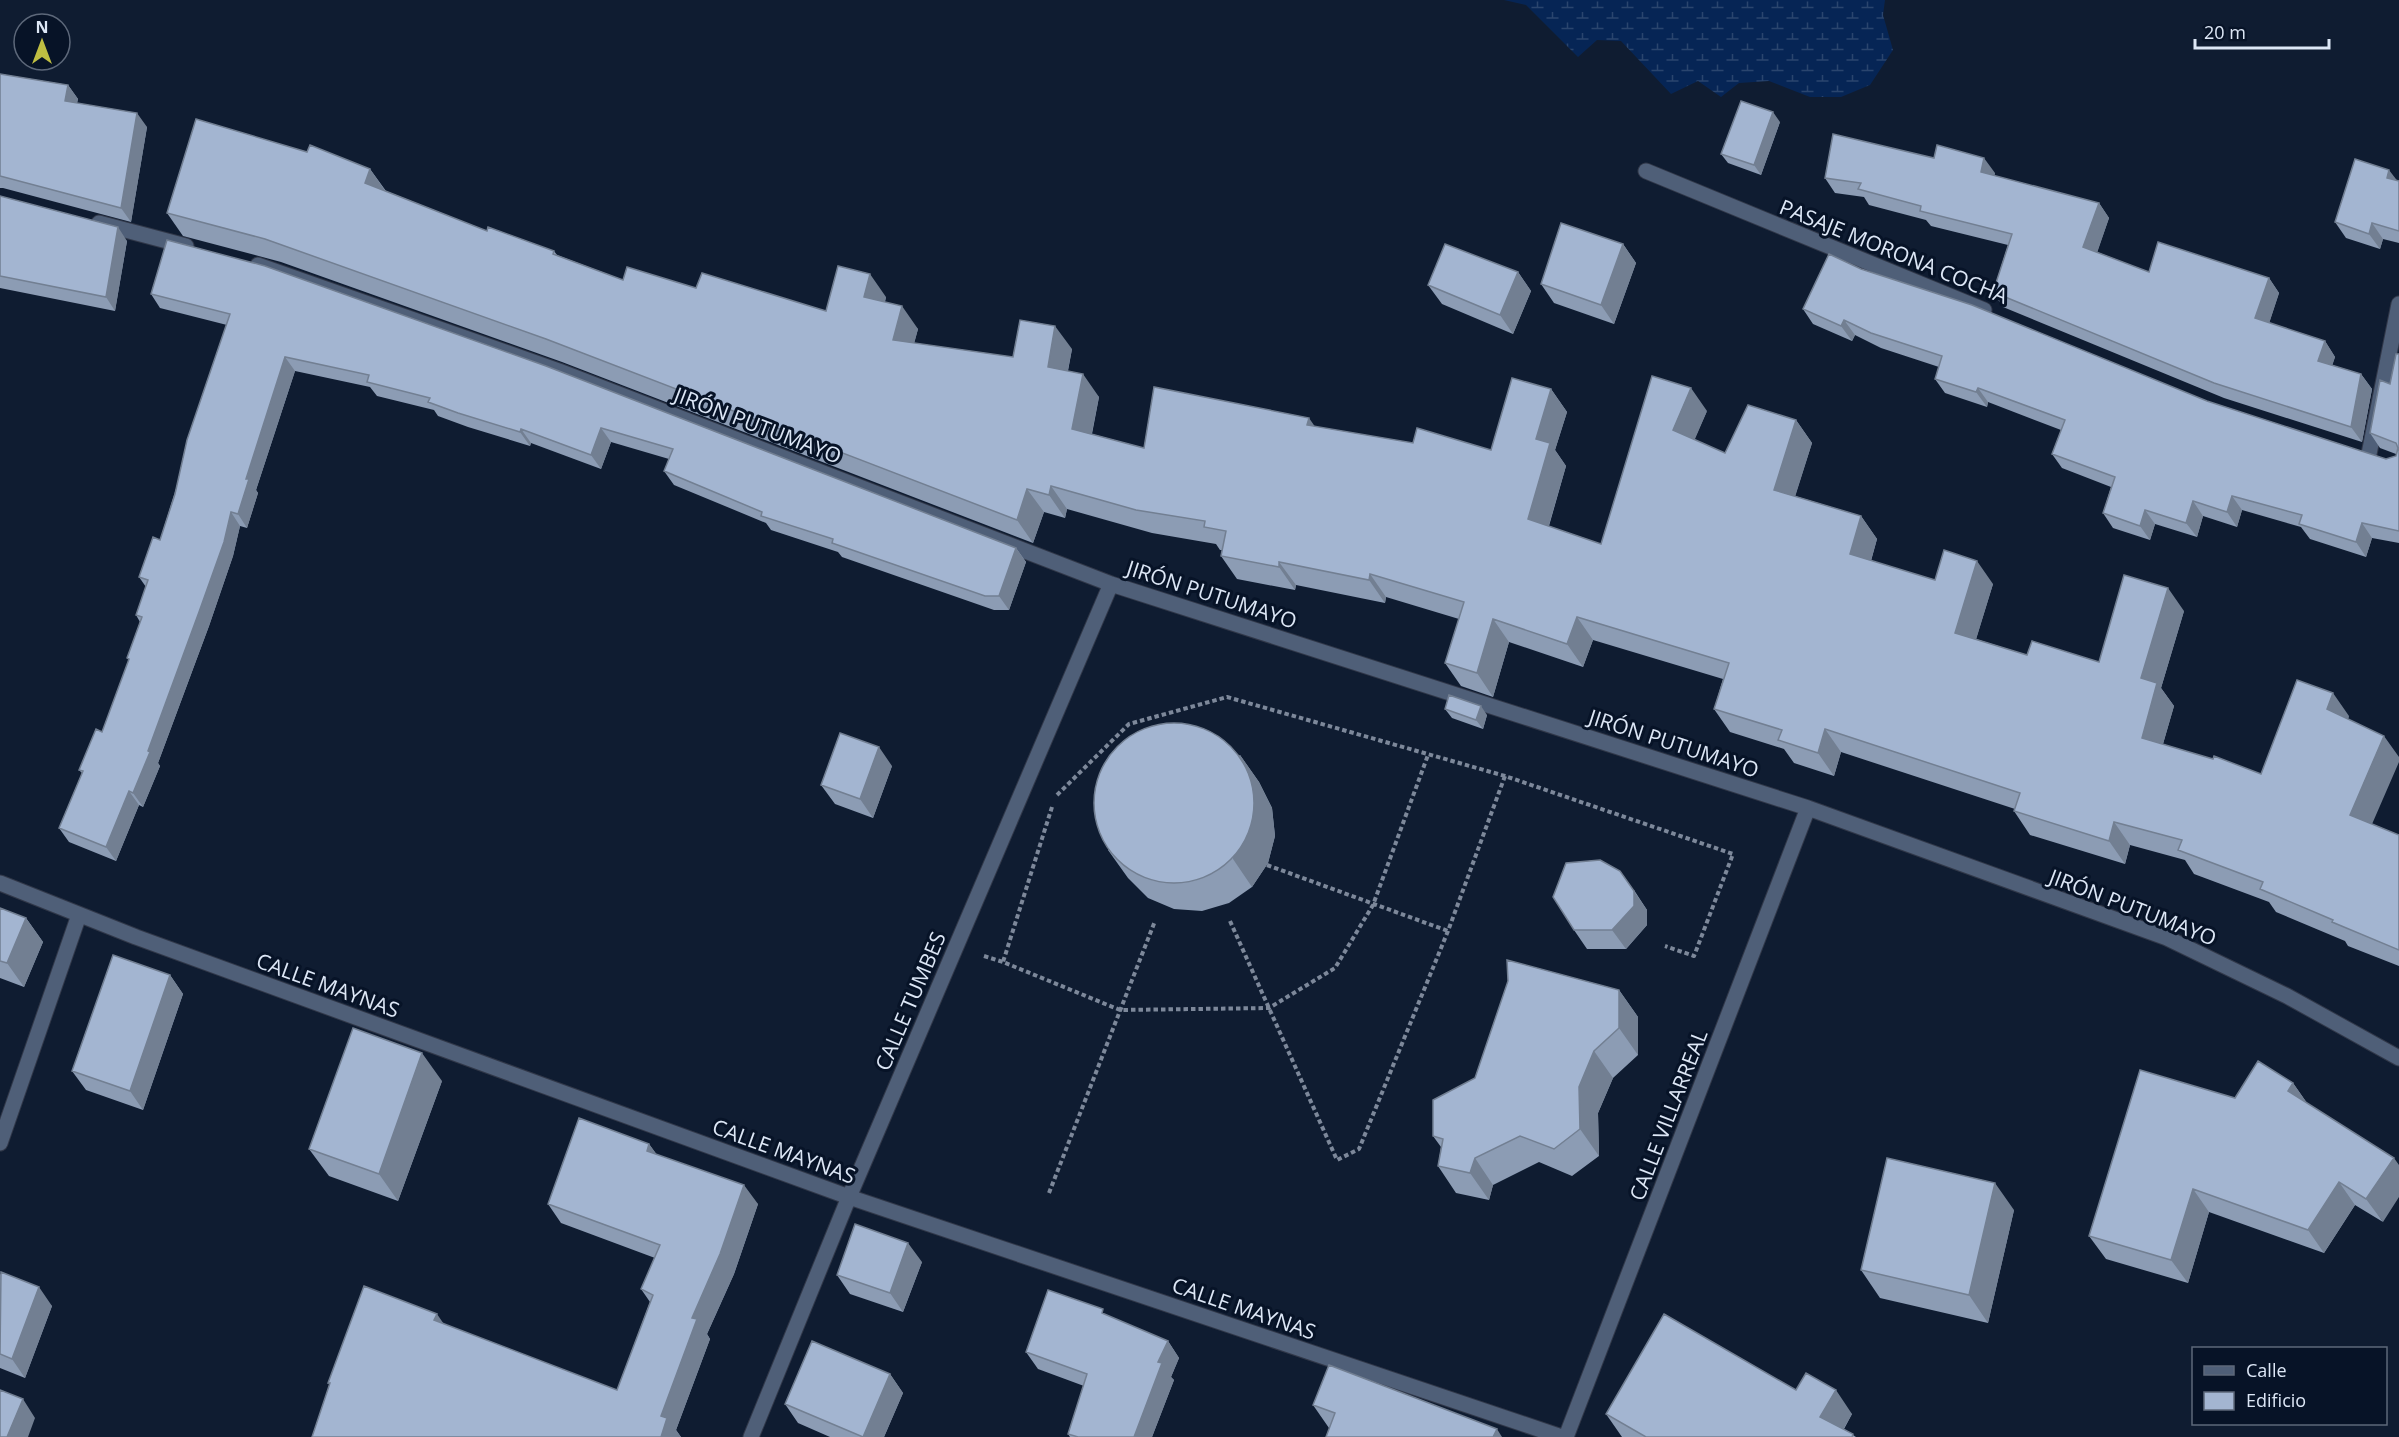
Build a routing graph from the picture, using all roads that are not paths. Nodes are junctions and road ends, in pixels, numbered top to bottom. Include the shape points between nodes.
1 (1646, 171) dead end
2 (81, 219) edge
3 (197, 249) edge
4 (243, 261) edge
5 (2399, 304) edge
6 (2000, 317) edge
7 (2368, 454) edge
8 (1111, 584) junction
9 (1808, 808) junction
10 (0, 883) edge
11 (79, 915) junction
12 (2399, 1058) edge
13 (0, 1143) edge
14 (849, 1197) junction
15 (751, 1437) edge
16 (1564, 1437) edge

1 - 6 street, PASAJE MORONA COCHA
2 - 3 street
4 - 8 street, JIRÓN PUTUMAYO via 559,371
5 - 7 street
8 - 9 street, JIRÓN PUTUMAYO
8 - 14 street, CALLE TUMBES
9 - 12 street, JIRÓN PUTUMAYO via 2167,938 2287,996
9 - 16 street, CALLE VILLARREAL
10 - 11 street, CALLE MAYNAS
11 - 13 street
11 - 14 street, CALLE MAYNAS
14 - 15 street, CALLE TUMBES
14 - 16 street, CALLE MAYNAS

